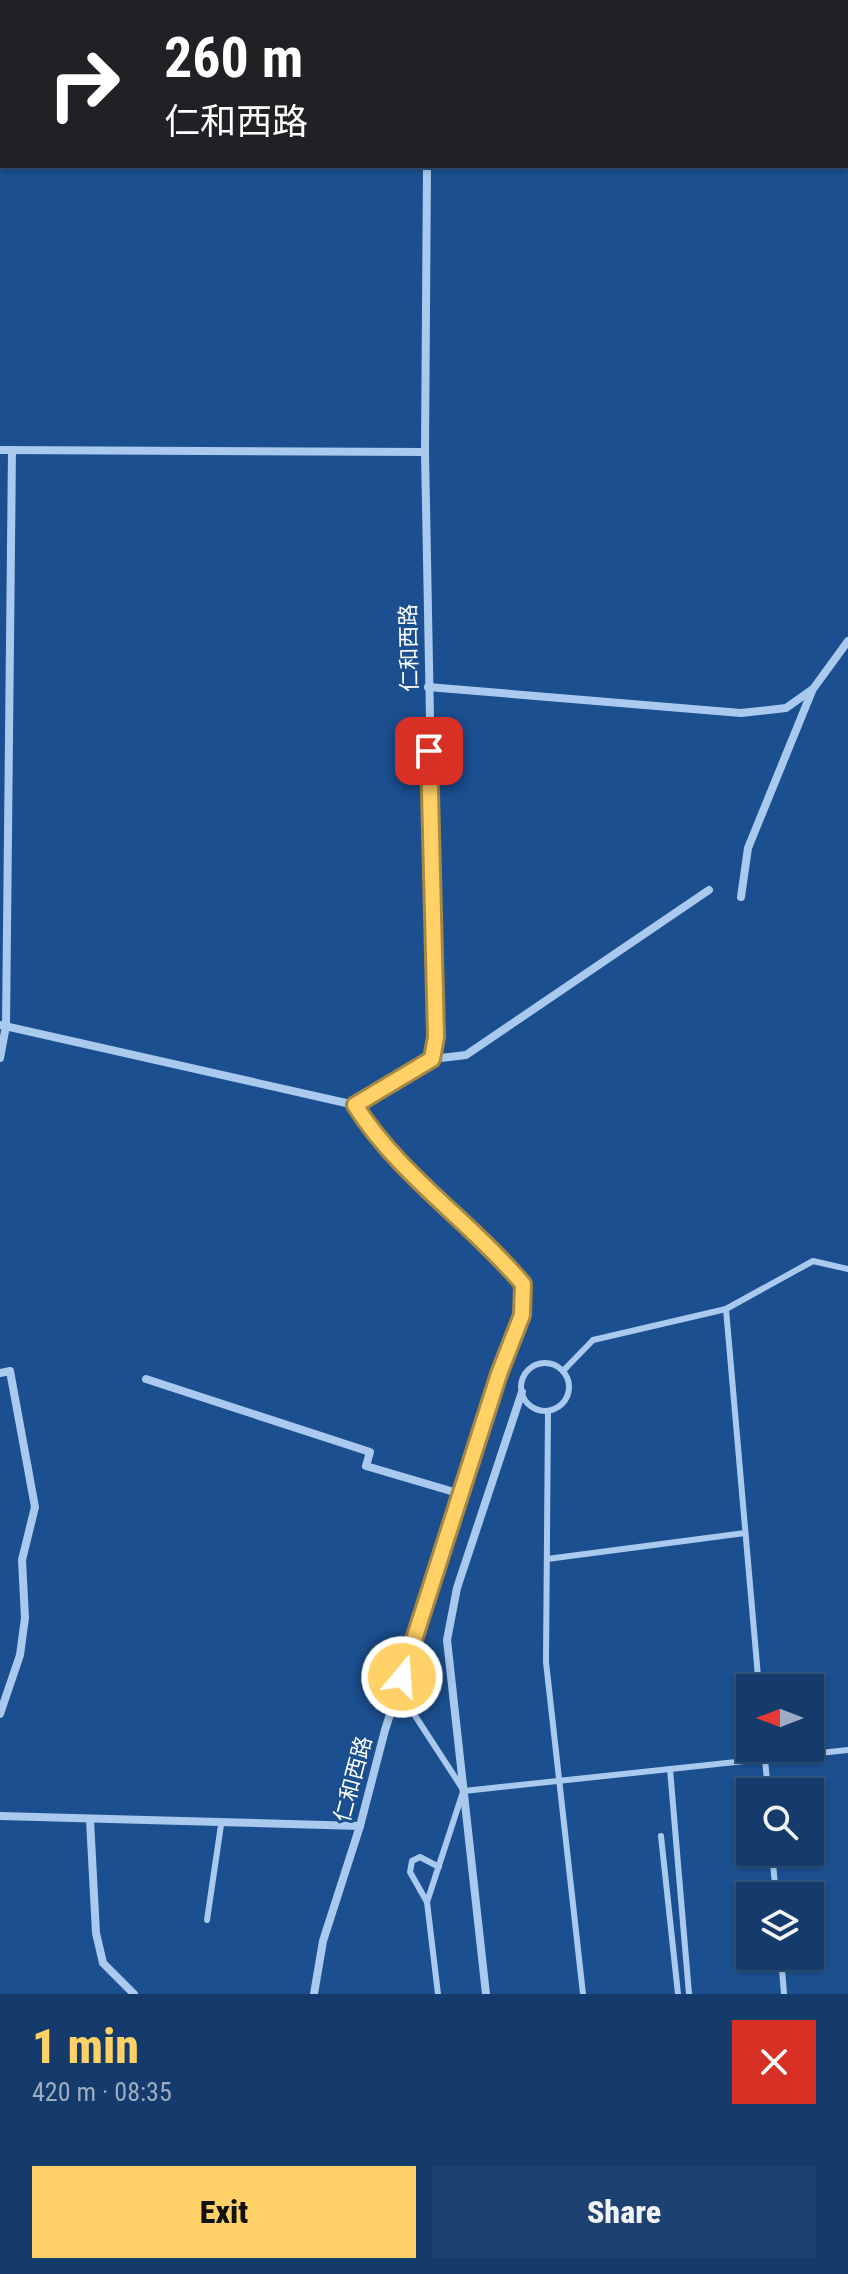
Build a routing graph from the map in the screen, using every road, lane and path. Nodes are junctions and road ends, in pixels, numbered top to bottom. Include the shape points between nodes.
1 (427, 168) edge
2 (0, 450) edge
3 (12, 450) junction
4 (425, 452) junction
5 (848, 641) edge
6 (428, 687) junction
7 (813, 689) junction
8 (709, 890) dead end
9 (741, 897) dead end
10 (3, 1026) edge
11 (0, 1058) edge
12 (432, 1059) junction
13 (355, 1105) junction
14 (848, 1269) edge
15 (726, 1309) junction
16 (563, 1371) junction
17 (0, 1373) edge
18 (146, 1379) dead end
19 (522, 1392) junction
20 (548, 1411) junction
21 (461, 1494) junction
22 (745, 1533) junction
23 (547, 1559) junction
24 (758, 1674) edge
25 (412, 1711) dead end
26 (0, 1714) edge
27 (848, 1750) edge
28 (824, 1753) edge
29 (736, 1762) edge
30 (670, 1769) junction
31 (560, 1780) junction
32 (464, 1791) junction
33 (0, 1816) edge
34 (90, 1820) junction
35 (221, 1825) junction
36 (360, 1826) junction
37 (661, 1836) dead end
38 (439, 1867) junction
39 (427, 1902) junction
40 (207, 1920) dead end
41 (782, 1970) edge
42 (134, 1994) edge
43 (314, 1994) edge
44 (438, 1994) edge
45 (486, 1994) edge
46 (583, 1994) edge
47 (678, 1994) edge
48 (689, 1994) edge
49 (784, 1994) edge

1 - 4 street, 仁和西路
2 - 3 street
3 - 4 street
3 - 10 street
4 - 6 street, 仁和西路
5 - 7 street
6 - 7 street via 741,713 786,708
6 - 12 street, 仁和西路 via 436,1037
7 - 9 street via 748,848
8 - 12 street via 466,1055
10 - 11 street
10 - 13 street
12 - 13 street
13 - 21 street, 仁和西路 via 372,1132 523,1284 522,1315
14 - 15 lane via 813,1261
15 - 16 lane via 593,1340
15 - 22 lane
16 - 19 lane via 550,1363 534,1365 523,1376
16 - 20 lane via 569,1392 561,1405
17 - 26 street via 10,1371 35,1507 22,1560 25,1618 20,1655
18 - 21 street via 370,1452 366,1466
19 - 20 lane via 534,1408
19 - 32 street via 457,1588 447,1640
20 - 23 lane
21 - 36 street, 仁和西路 via 385,1730
22 - 23 lane
22 - 24 lane
23 - 31 lane via 546,1662
25 - 32 lane
27 - 28 lane
29 - 30 lane
30 - 31 lane
30 - 48 lane
31 - 32 lane
31 - 46 lane
32 - 38 lane
32 - 45 street
33 - 34 street
34 - 35 street
34 - 42 street via 96,1933 103,1963
35 - 36 street
35 - 40 lane
36 - 43 street, 仁和西路 via 323,1941
37 - 47 lane
38 - 39 lane
38 - 39 lane via 420,1857 412,1861 410,1872
39 - 44 lane
41 - 49 lane

